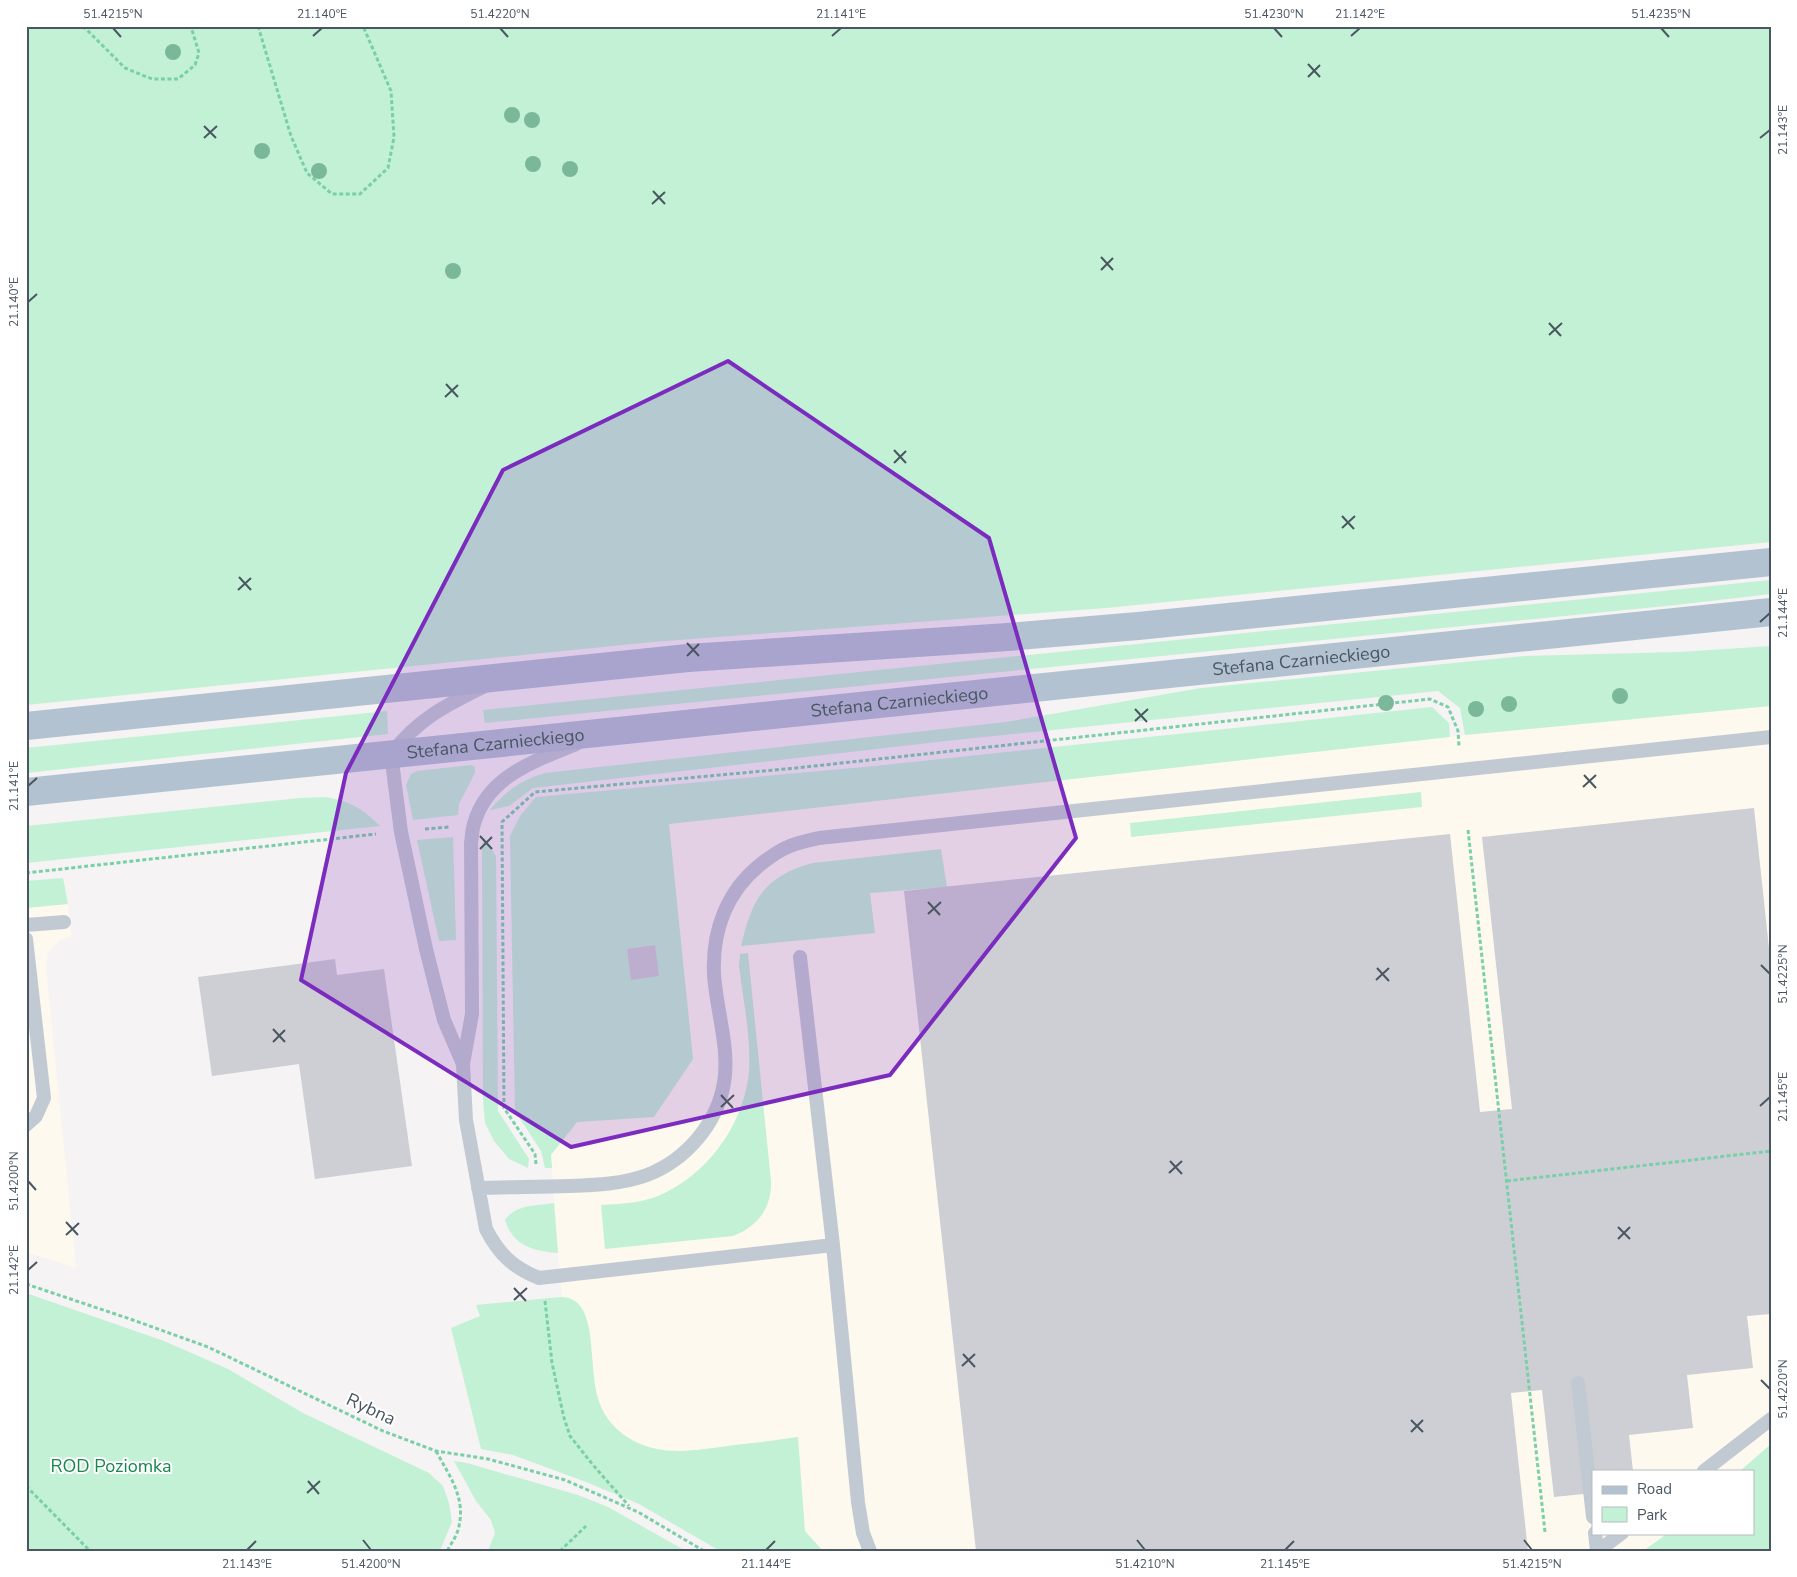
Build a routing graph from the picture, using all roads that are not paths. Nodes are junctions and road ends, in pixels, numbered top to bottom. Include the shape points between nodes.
1 (1771, 562) edge
2 (1771, 612) edge
3 (505, 676) junction
4 (26, 726) edge
5 (607, 732) junction
6 (1771, 737) edge
7 (391, 754) junction
8 (26, 792) edge
9 (64, 922) dead end
10 (26, 925) edge
11 (26, 939) edge
12 (800, 956) dead end
13 (463, 1064) junction
14 (26, 1125) edge
15 (478, 1188) junction
16 (833, 1245) junction
17 (1578, 1382) dead end
18 (1771, 1419) edge
19 (1705, 1470) edge
20 (1592, 1507) edge
21 (1595, 1534) edge
22 (1621, 1534) edge
23 (870, 1551) edge
24 (1598, 1551) edge

1 - 3 main road via 1129,627 688,658
2 - 5 main road, Stefana Czarnieckiego
3 - 4 main road
3 - 7 lane via 434,713 418,724
5 - 7 main road, Stefana Czarnieckiego
5 - 13 lane via 519,769 491,792 476,818 471,843 472,1014
6 - 15 lane via 829,837 788,846 772,855 739,885 717,932 714,974 725,1082 715,1113 682,1155 648,1175 626,1181 596,1185
7 - 8 main road, Stefana Czarnieckiego
7 - 13 lane via 401,832 426,949 444,1020
9 - 10 lane
11 - 14 lane via 44,1098 36,1116
12 - 16 lane
13 - 15 lane via 466,1120
15 - 16 lane via 486,1229 492,1242 503,1257 539,1278
16 - 23 lane via 858,1502 863,1534
17 - 20 lane
18 - 19 lane
21 - 24 lane
22 - 24 lane

